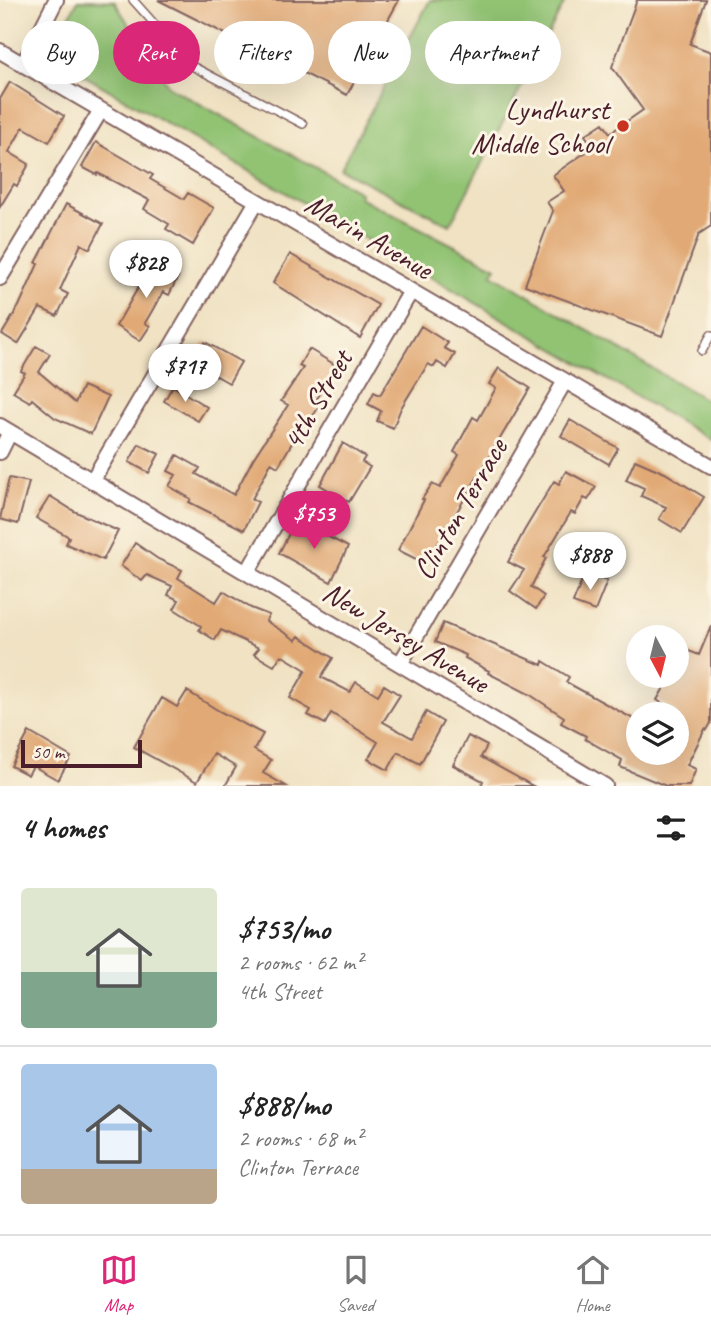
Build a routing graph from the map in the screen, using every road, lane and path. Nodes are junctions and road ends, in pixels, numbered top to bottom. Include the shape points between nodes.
1 (56, 0) edge
2 (133, 0) edge
3 (45, 21) edge
4 (0, 51) edge
5 (21, 64) edge
6 (56, 84) edge
7 (101, 110) junction
8 (303, 124) dead end
9 (257, 201) junction
10 (0, 278) edge
11 (411, 291) junction
12 (711, 335) edge
13 (702, 351) dead end
14 (565, 381) junction
15 (5, 429) edge
16 (0, 452) edge
17 (711, 466) edge
18 (92, 481) junction
19 (247, 573) junction
20 (400, 664) junction
21 (605, 786) edge

1 - 3 street
2 - 8 lane via 192,66
4 - 5 street, Marin Avenue
6 - 7 street, Marin Avenue
7 - 9 street, Marin Avenue
7 - 10 street
9 - 11 street, Marin Avenue
9 - 18 street
11 - 14 street, Marin Avenue
11 - 19 street, 4th Street
12 - 13 lane
14 - 17 street, Marin Avenue
14 - 20 street, Clinton Terrace
15 - 16 street
15 - 18 street, New Jersey Avenue
18 - 19 street, New Jersey Avenue
19 - 20 street, New Jersey Avenue
20 - 21 street, New Jersey Avenue

